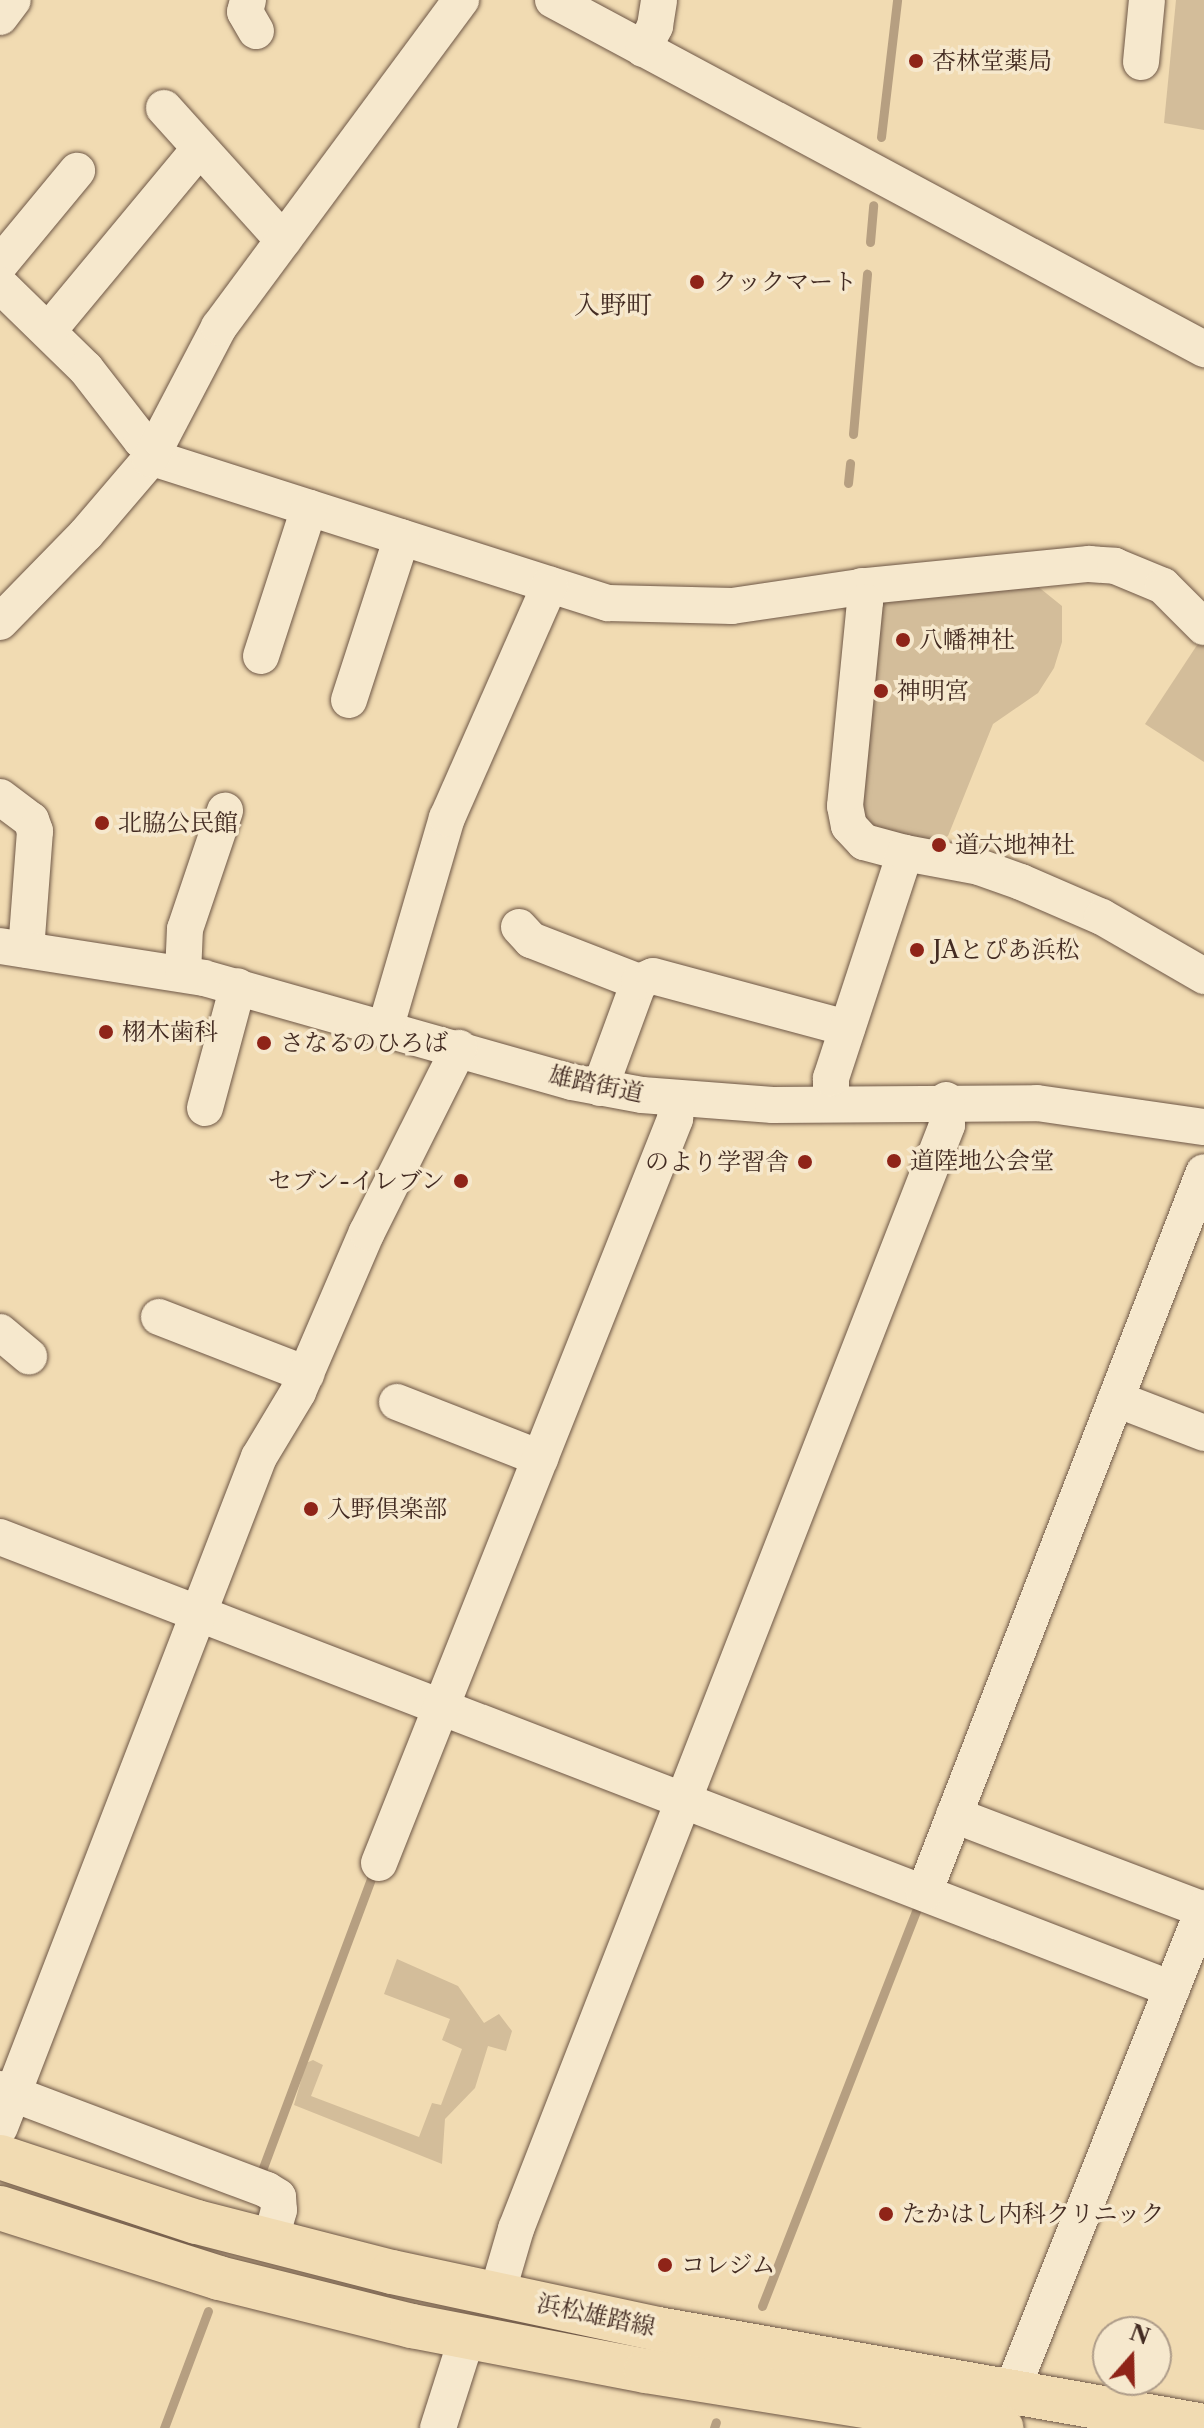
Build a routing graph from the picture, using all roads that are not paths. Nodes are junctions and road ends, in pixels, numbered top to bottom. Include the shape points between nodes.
1 (13, 0) edge
2 (461, 0) edge
3 (553, 0) edge
4 (659, 0) edge
5 (1147, 0) edge
6 (0, 17) edge
7 (643, 49) junction
8 (1141, 62) dead end
9 (164, 108) dead end
10 (200, 148) junction
11 (77, 171) dead end
12 (283, 240) junction
13 (0, 264) edge
14 (0, 285) edge
15 (49, 330) junction
16 (1204, 349) edge
17 (153, 452) junction
18 (309, 508) junction
19 (402, 537) junction
20 (550, 585) junction
21 (862, 586) junction
22 (2, 614) edge
23 (1204, 627) edge
24 (261, 656) dead end
25 (349, 700) dead end
26 (0, 797) edge
27 (225, 811) dead end
28 (905, 853) junction
29 (519, 927) dead end
30 (13, 948) edge
31 (183, 974) junction
32 (1204, 976) edge
33 (639, 982) junction
34 (238, 986) junction
35 (386, 1026) junction
36 (847, 1028) junction
37 (459, 1048) junction
38 (600, 1088) junction
39 (677, 1100) junction
40 (946, 1100) junction
41 (831, 1103) junction
42 (205, 1108) dead end
43 (1204, 1127) edge
44 (1204, 1172) edge
45 (159, 1317) dead end
46 (0, 1332) edge
47 (29, 1356) dead end
48 (306, 1374) junction
49 (1116, 1399) junction
50 (397, 1402) dead end
51 (1204, 1433) edge
52 (540, 1458) junction
53 (0, 1537) edge
54 (199, 1614) junction
55 (441, 1707) junction
56 (684, 1801) junction
57 (954, 1815) junction
58 (379, 1863) dead end
59 (924, 1893) junction
60 (1204, 1909) edge
61 (1172, 1989) junction
62 (6, 2091) edge
63 (0, 2127) edge
64 (0, 2157) edge
65 (0, 2208) edge
66 (270, 2242) junction
67 (497, 2294) junction
68 (467, 2337) junction
69 (1002, 2419) edge
70 (1204, 2426) edge
71 (438, 2428) edge

1 - 6 street
2 - 12 street
3 - 7 street
4 - 7 street via 655,26
5 - 8 street
7 - 16 street
9 - 10 street
10 - 12 street
10 - 15 street
11 - 13 street
12 - 17 street via 206,347
14 - 15 street
15 - 17 street
17 - 18 street
17 - 22 street via 86,534
18 - 19 street
18 - 24 street
19 - 20 street
19 - 25 street
20 - 21 street via 608,603 732,606
20 - 35 street via 447,818
21 - 23 street via 1089,564 1115,566 1163,586
21 - 28 street via 865,602 845,806 849,826 864,842
26 - 30 street via 22,811 35,831
27 - 31 street via 185,929
28 - 32 street via 979,867 1021,882 1102,917
28 - 36 street
29 - 33 street via 531,940
30 - 31 street, 雄踏街道
31 - 34 street, 雄踏街道
33 - 36 street via 653,976 706,987
33 - 38 street
34 - 35 street, 雄踏街道
34 - 42 street
35 - 37 street, 雄踏街道
36 - 41 street via 831,1078
37 - 38 street, 雄踏街道
37 - 48 street via 367,1232
38 - 39 street, 雄踏街道
39 - 41 street, 雄踏街道
39 - 52 street via 669,1134
40 - 41 street, 雄踏街道
40 - 43 street, 雄踏街道 via 1079,1106
40 - 56 street via 947,1125
44 - 49 street
45 - 48 street
46 - 47 street
48 - 54 street via 259,1457
49 - 51 street
49 - 57 street
50 - 52 street
52 - 55 street
53 - 54 street
54 - 55 street
54 - 62 street
55 - 56 street
55 - 58 street
56 - 59 street
56 - 67 street via 505,2259
57 - 59 street
57 - 60 street
59 - 61 street
60 - 61 street
61 - 69 street
62 - 63 street
62 - 66 street via 267,2190 278,2197 279,2210
64 - 66 main road, 浜松雄踏線
65 - 68 main road, 浜松雄踏線 via 219,2278
66 - 67 main road, 浜松雄踏線
67 - 69 main road, 浜松雄踏線 via 658,2329
68 - 69 main road, 浜松雄踏線
68 - 71 street
69 - 70 main road, 浜松雄踏線

